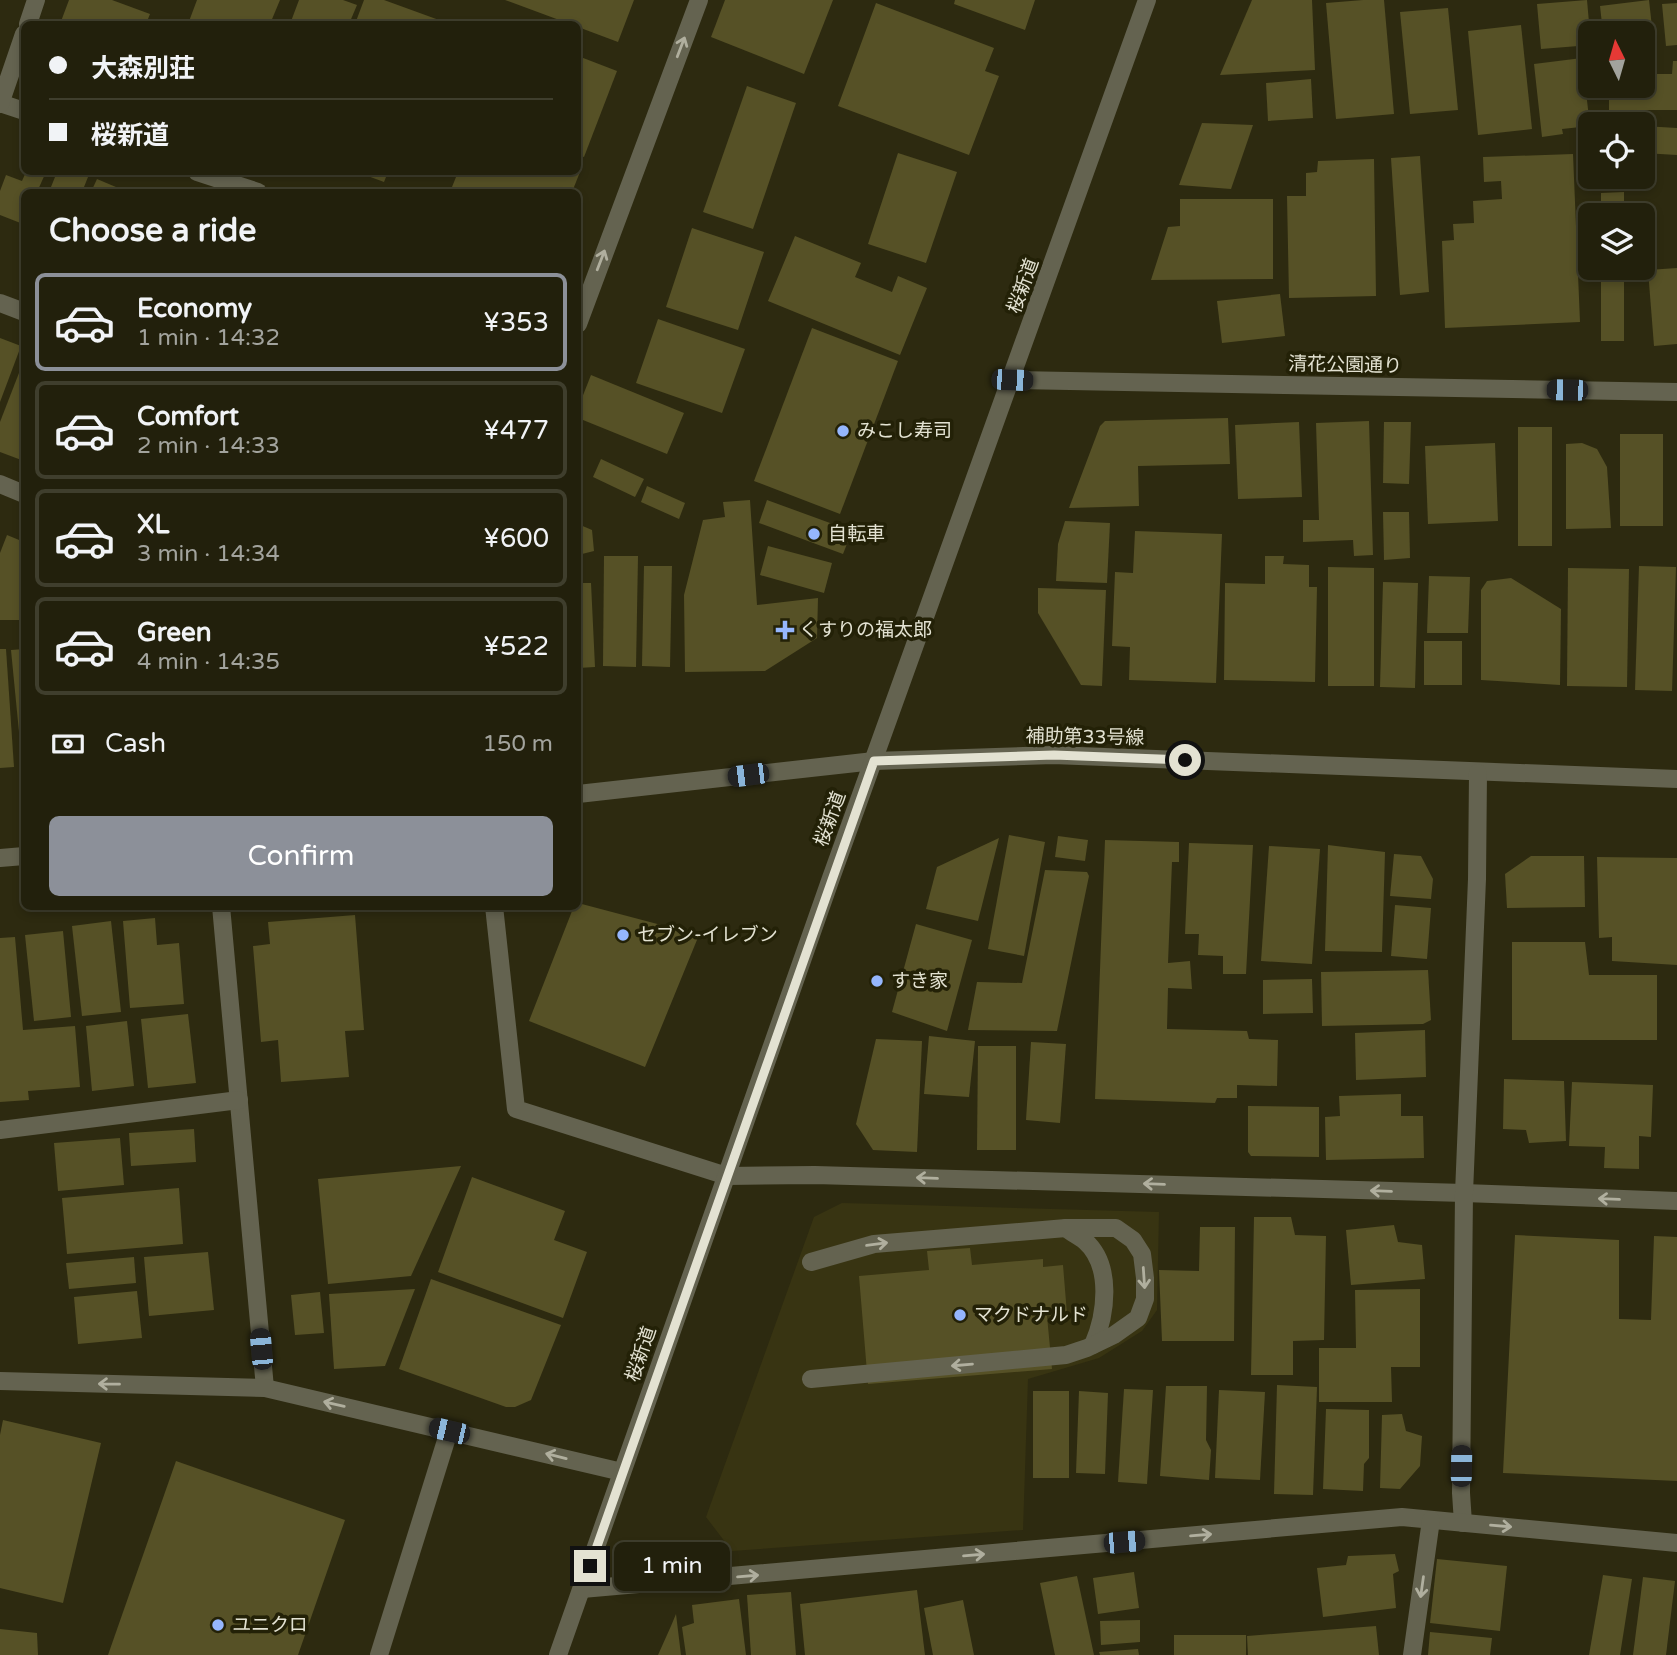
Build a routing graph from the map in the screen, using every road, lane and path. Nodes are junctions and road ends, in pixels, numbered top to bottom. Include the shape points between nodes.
1 (37, 0) edge
2 (699, 0) edge
3 (1147, 0) edge
4 (29, 21) edge
5 (21, 43) edge
6 (0, 103) edge
7 (21, 110) edge
8 (206, 175) edge
9 (249, 189) edge
10 (0, 303) edge
11 (581, 307) edge
12 (21, 311) edge
13 (1012, 380) junction
14 (1677, 393) edge
15 (0, 484) edge
16 (21, 493) edge
17 (874, 761) junction
18 (1478, 773) junction
19 (1677, 779) edge
20 (581, 794) edge
21 (21, 856) edge
22 (0, 859) edge
23 (221, 910) edge
24 (494, 910) edge
25 (239, 1100) junction
26 (0, 1130) edge
27 (727, 1177) junction
28 (1464, 1193) junction
29 (1677, 1201) edge
30 (1066, 1228) junction
31 (811, 1262) dead end
32 (1093, 1345) junction
33 (811, 1379) dead end
34 (0, 1381) edge
35 (265, 1388) junction
36 (449, 1431) junction
37 (622, 1472) junction
38 (1431, 1520) junction
39 (1463, 1523) junction
40 (1677, 1543) edge
41 (582, 1589) junction
42 (379, 1655) edge
43 (558, 1655) edge
44 (1412, 1655) edge

1 - 4 street
11 -> 2 street
3 - 13 street, 桜新道
5 - 6 street
6 - 7 street
8 - 9 street
10 - 12 street
13 - 14 street, 清花公園通り
13 - 17 street, 桜新道
15 - 16 street
17 - 18 street, 補助第33号線 via 1054,755
17 - 20 street, 補助第33号線
17 - 27 street, 桜新道
18 - 19 street, 補助第33号線
18 - 28 street
21 - 22 street
23 - 25 street
24 - 27 street via 516,1109
25 - 26 street
25 - 35 street
28 -> 27 street via 815,1175
27 - 37 street, 桜新道
29 -> 28 street
28 - 39 street
31 -> 30 street via 874,1244
30 - 32 street via 1086,1242 1098,1260 1104,1309
30 -> 32 street via 1116,1228 1133,1240 1142,1254 1145,1299 1138,1318
32 -> 33 street via 1066,1355
35 -> 34 street
36 -> 35 street
37 -> 36 street
36 - 42 street
37 - 41 street, 桜新道
38 - 39 street
41 -> 38 street via 1402,1517
38 -> 44 street
39 -> 40 street
41 - 43 street, 桜新道

